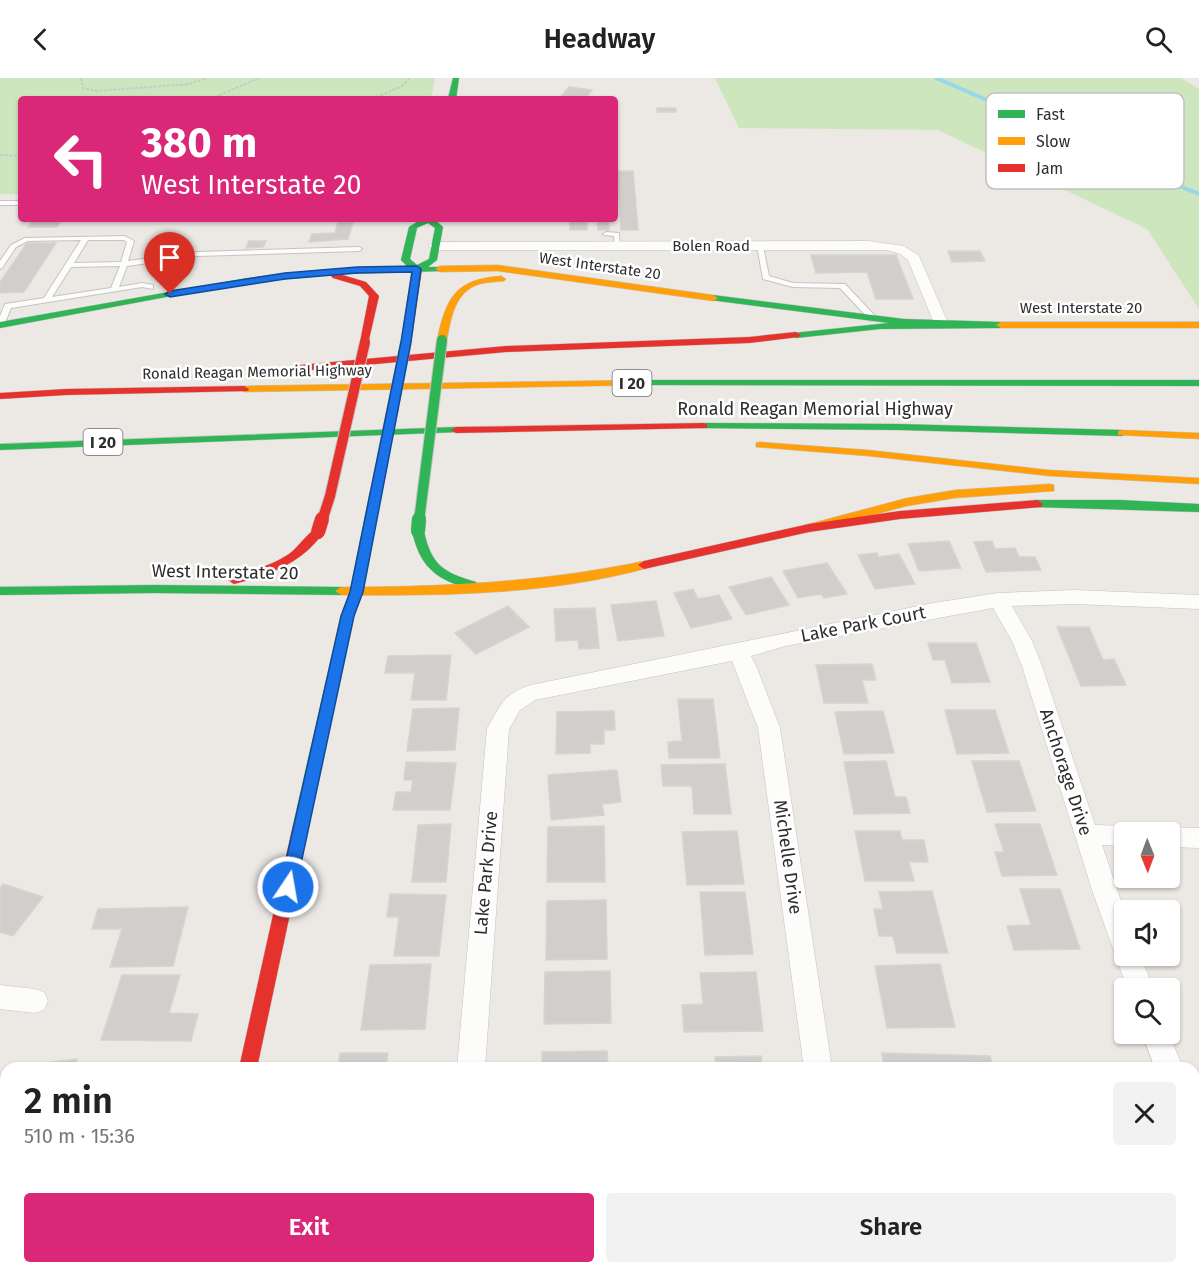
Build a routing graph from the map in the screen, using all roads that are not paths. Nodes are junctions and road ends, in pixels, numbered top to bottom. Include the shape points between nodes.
1 (456, 78) edge
2 (453, 96) edge
3 (0, 203) edge
4 (18, 203) edge
5 (423, 222) edge
6 (433, 222) edge
7 (606, 234) dead end
8 (86, 238) junction
9 (435, 246) junction
10 (618, 246) junction
11 (760, 246) junction
12 (359, 249) dead end
13 (124, 264) junction
14 (69, 266) junction
15 (0, 267) edge
16 (417, 269) junction
17 (314, 274) junction
18 (150, 287) dead end
19 (636, 287) junction
20 (114, 289) junction
21 (46, 301) junction
22 (4, 306) edge
23 (873, 319) junction
24 (941, 323) junction
25 (968, 324) junction
26 (1199, 324) edge
27 (0, 325) edge
28 (286, 370) dead end
29 (228, 376) dead end
30 (1199, 383) edge
31 (66, 392) junction
32 (0, 396) edge
33 (548, 428) junction
34 (1199, 436) edge
35 (689, 440) dead end
36 (748, 444) dead end
37 (0, 447) edge
38 (1199, 481) edge
39 (1199, 487) edge
40 (1199, 508) edge
41 (809, 528) junction
42 (481, 588) junction
43 (154, 589) junction
44 (0, 591) edge
45 (356, 592) junction
46 (998, 600) junction
47 (1199, 602) edge
48 (738, 652) junction
49 (531, 693) joint
50 (1086, 835) junction
51 (1114, 836) edge
52 (1180, 837) edge
53 (1199, 838) edge
54 (1114, 916) edge
55 (0, 997) edge
56 (35, 1001) dead end
57 (1160, 1044) edge
58 (249, 1062) edge
59 (471, 1062) edge
60 (817, 1062) edge
61 (1167, 1062) edge

1 - 2 main road
3 - 4 lane
5 - 16 main road via 413,227 405,260
6 - 9 main road via 439,227
7 - 10 lane via 617,234
8 - 13 lane via 131,241
8 - 14 lane
8 - 15 lane via 27,239 14,246
9 - 10 street, Bolen Road
9 - 16 main road via 433,260
10 - 11 street, Bolen Road
11 - 23 lane via 766,277 794,285 842,286
11 - 24 street, Bolen Road via 869,245 905,251 914,259
12 - 13 lane via 215,253
13 - 14 lane
13 - 20 lane
14 - 21 lane
16 - 17 main road, West Interstate 20
16 - 19 main road, West Interstate 20 via 498,268
16 - 45 main road, bridge
17 - 27 main road, West Interstate 20 via 208,287
17 - 43 main road, bridge via 351,279 371,290 375,303 318,532 308,548 292,561 267,572
18 - 20 lane via 145,284
19 - 23 main road, West Interstate 20
19 - 42 main road, bridge via 495,279 455,294 442,340 418,531 420,550 432,567 451,580
20 - 21 lane
21 - 22 lane
22 - 27 lane
23 - 24 main road, West Interstate 20
24 - 25 main road, West Interstate 20
25 - 26 main road, West Interstate 20
25 - 28 main road via 880,326 738,340 506,349
29 - 31 main road
30 - 31 main road, Ronald Reagan Memorial Highway / I 20 via 593,383
31 - 32 main road, Ronald Reagan Memorial Highway / I 20
33 - 34 main road, Ronald Reagan Memorial Highway / I 20 via 811,425
33 - 35 main road
33 - 37 main road, Ronald Reagan Memorial Highway / I 20
36 - 38 main road via 1049,472
39 - 41 main road via 955,494 907,502
40 - 41 main road, West Interstate 20 via 1020,504
41 - 42 main road, West Interstate 20 via 623,570
42 - 45 main road, West Interstate 20
43 - 44 main road, West Interstate 20
43 - 45 main road, West Interstate 20
45 - 58 main road via 347,616
46 - 47 street, Lake Park Court via 1074,597
46 - 48 street, Lake Park Court via 808,634
46 - 50 street, Anchorage Drive via 1032,666
48 - 49 street, Lake Park Court
48 - 60 street, Michelle Drive via 769,728
49 - 59 street, Lake Park Drive via 512,704 498,729
50 - 51 street
50 - 54 street, Anchorage Drive
52 - 53 street
55 - 56 street
57 - 61 street

